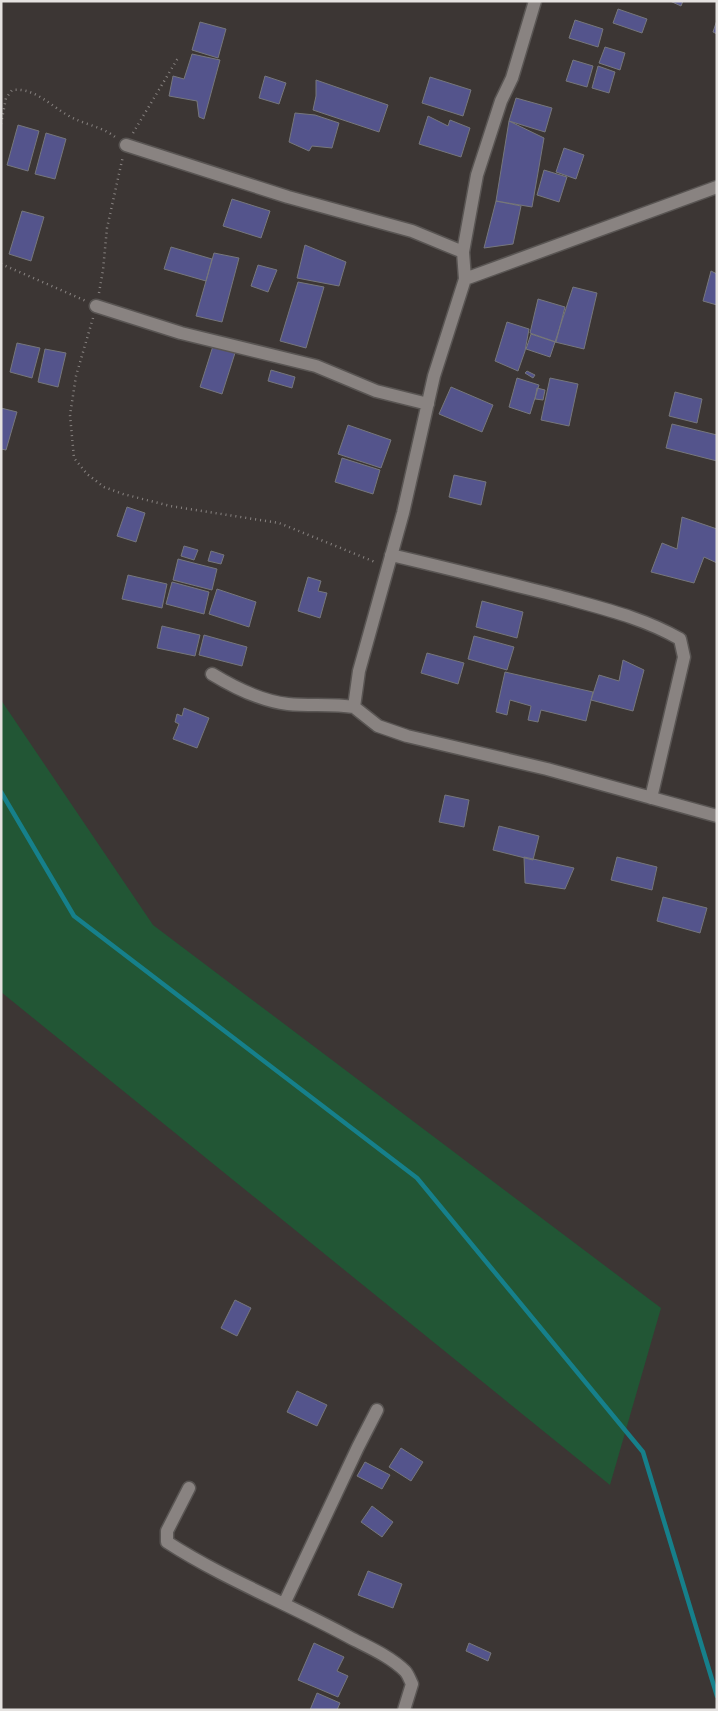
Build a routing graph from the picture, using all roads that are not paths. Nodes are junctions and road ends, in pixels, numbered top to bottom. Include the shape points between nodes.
1 (535, 1) edge
2 (126, 145) road end
3 (717, 186) edge
4 (463, 252) junction
5 (465, 280) junction
6 (96, 306) road end
7 (428, 404) junction
8 (389, 561) junction
9 (212, 674) dead end
10 (354, 707) junction
11 (651, 798) junction
12 (717, 816) edge
13 (377, 1410) dead end
14 (189, 1488) dead end
15 (284, 1604) junction
16 (404, 1710) edge

1 - 4 street via 512,78 501,101 477,175
2 - 4 street via 288,197 412,231
3 - 5 street
4 - 5 street
5 - 7 street
6 - 7 street via 181,333 316,366 376,391
7 - 8 street
8 - 10 street via 359,671
8 - 11 street via 490,578 626,615 680,639 684,657
9 - 10 street via 242,690 287,704
10 - 11 street via 378,726 406,736 547,769
11 - 12 street
13 - 15 street
14 - 15 street via 167,1531 167,1542
15 - 16 street via 389,1659 406,1672 412,1684

